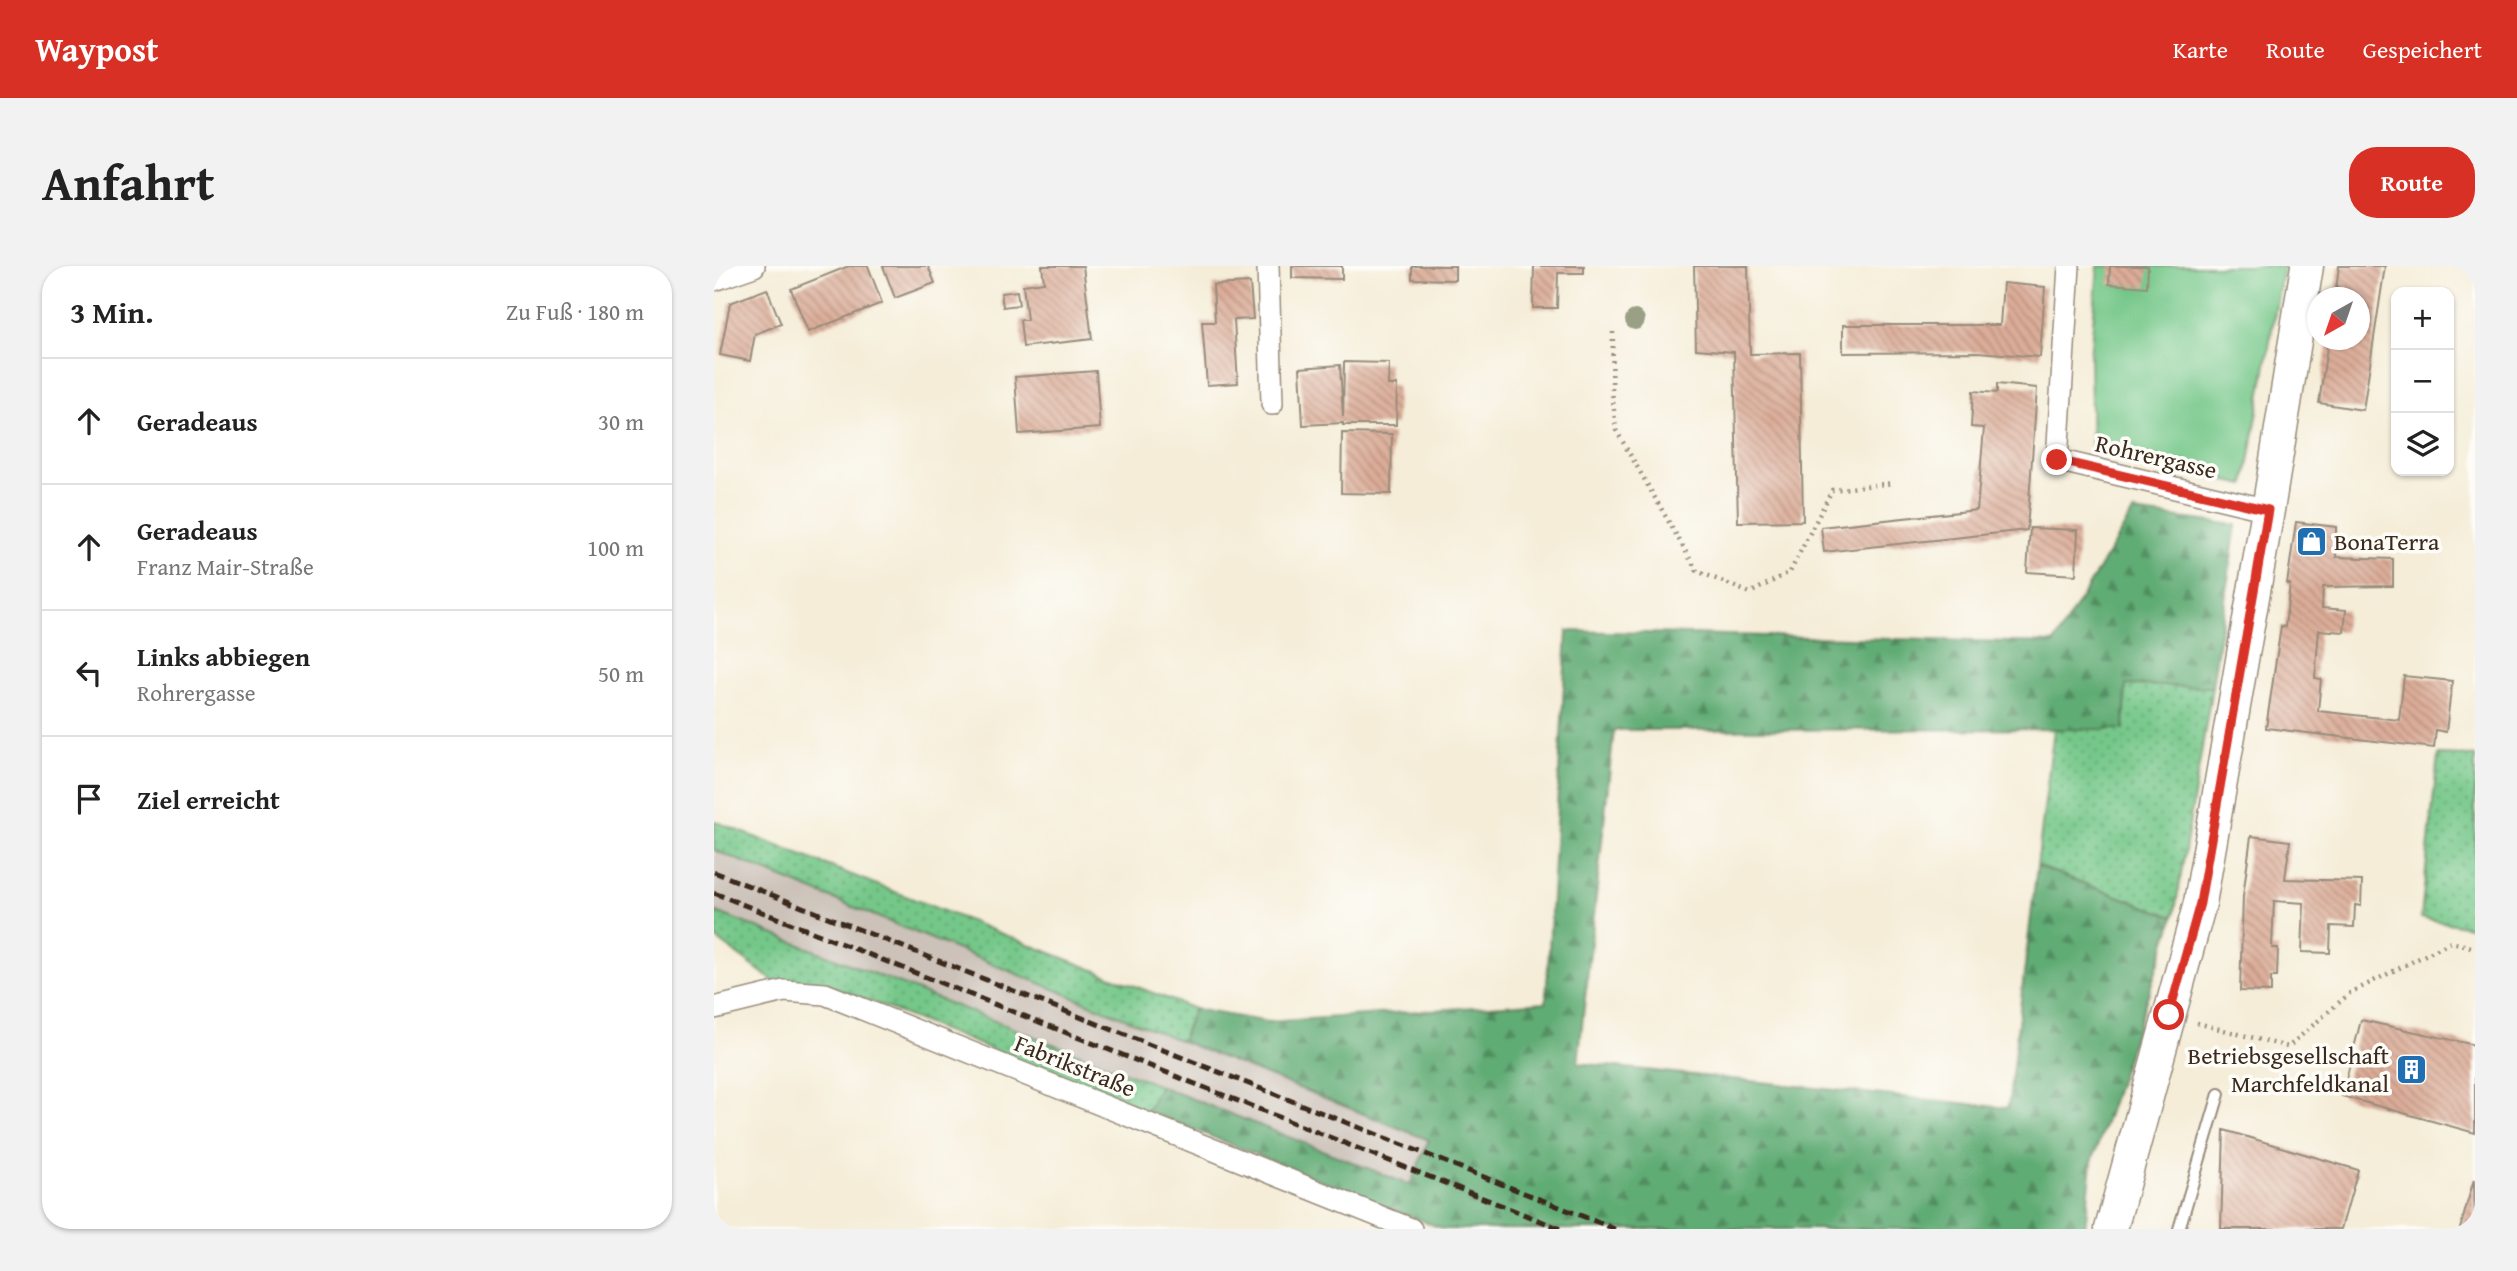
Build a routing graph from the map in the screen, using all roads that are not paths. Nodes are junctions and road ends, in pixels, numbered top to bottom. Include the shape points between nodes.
1 (754, 266) edge
2 (1268, 266) edge
3 (2069, 266) edge
4 (2307, 266) edge
5 (714, 280) edge
6 (1272, 404) dead end
7 (2268, 510) junction
8 (714, 1008) edge
9 (2219, 1094) dead end
10 (1411, 1229) edge
11 (2111, 1229) edge
12 (2179, 1229) edge

1 - 5 street
2 - 6 street
3 - 7 street, Rohrergasse via 2057,460
4 - 7 main road
7 - 11 main road via 2200,903
8 - 10 street, Fabrikstraße via 784,991 825,994
9 - 12 lane

